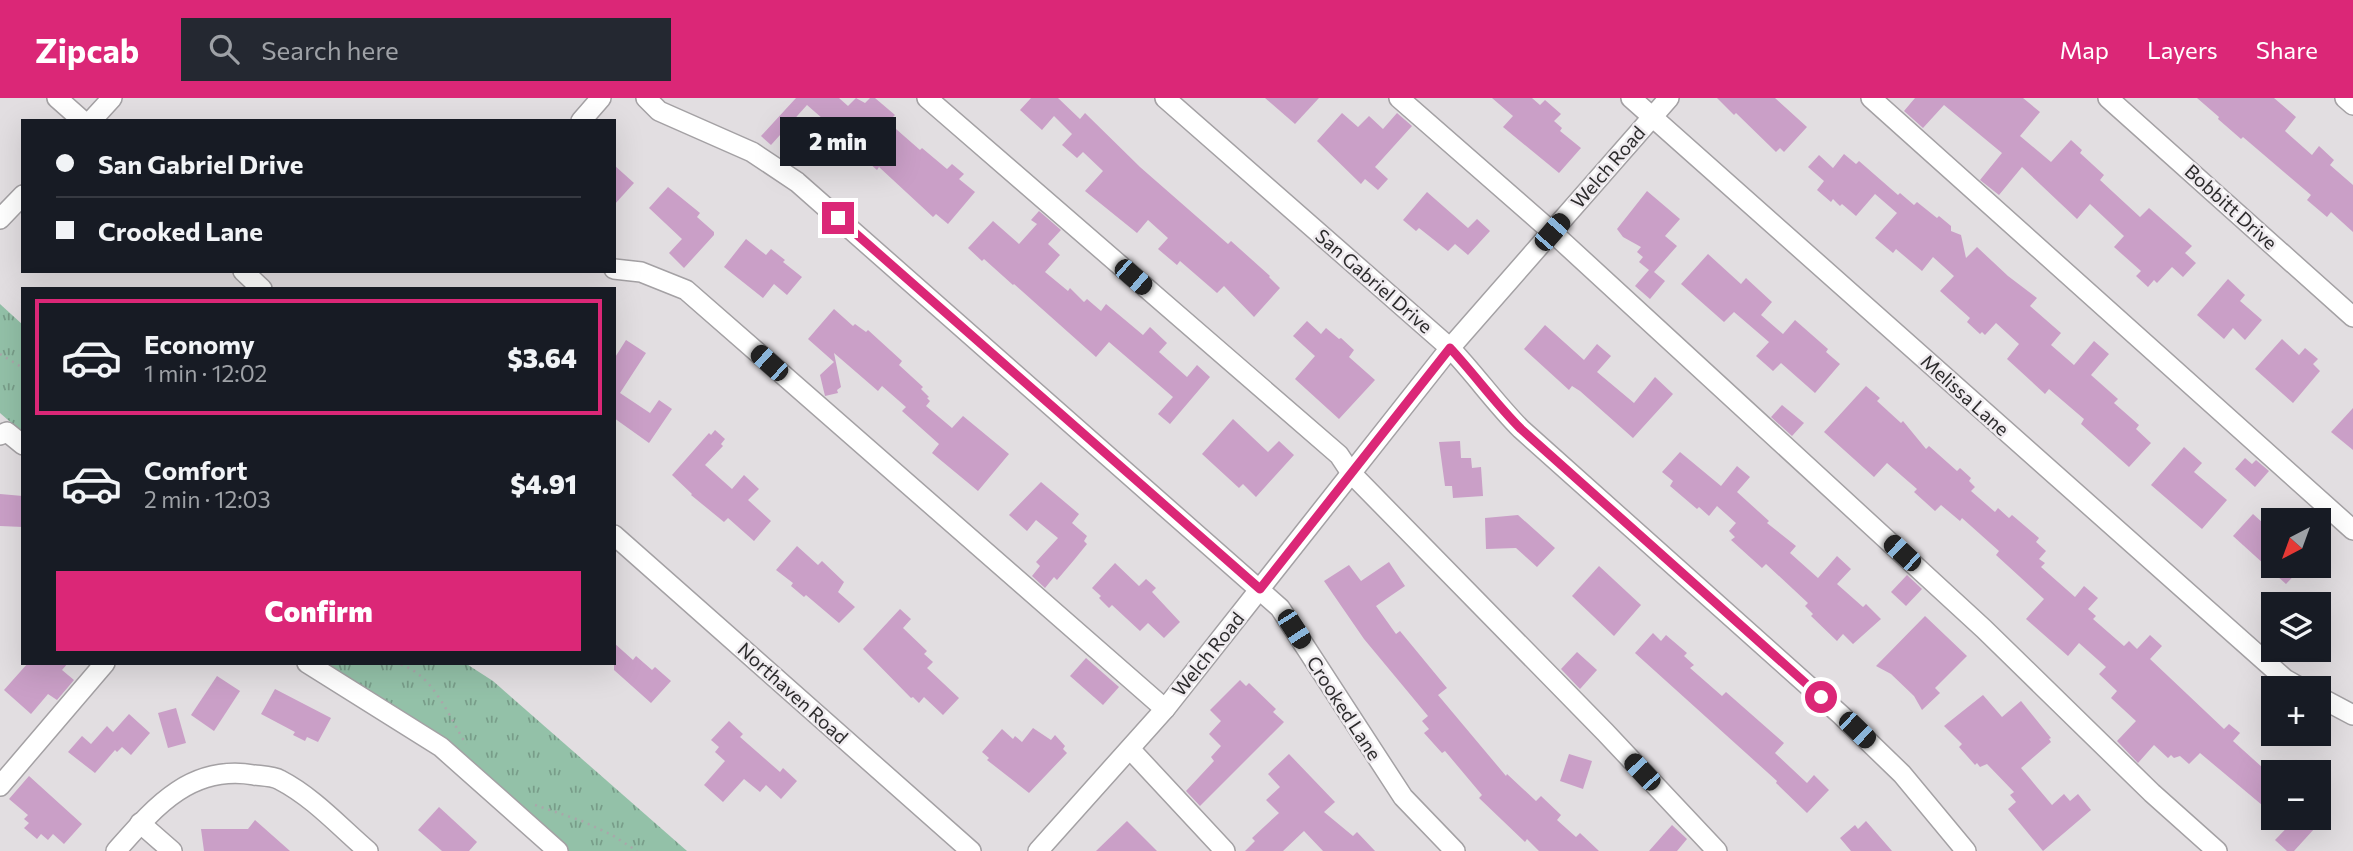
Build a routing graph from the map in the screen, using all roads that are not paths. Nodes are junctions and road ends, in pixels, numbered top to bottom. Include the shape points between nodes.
1 (57, 98) edge
2 (112, 98) edge
3 (601, 98) edge
4 (646, 98) edge
5 (928, 98) edge
6 (1165, 98) edge
7 (1399, 98) edge
8 (1631, 98) edge
9 (1669, 98) edge
10 (1871, 98) edge
11 (2108, 98) edge
12 (2345, 98) edge
13 (2353, 105) edge
14 (1653, 117) junction
15 (81, 119) edge
16 (93, 119) edge
17 (583, 119) edge
18 (21, 197) edge
19 (0, 219) edge
20 (1552, 232) junction
21 (616, 269) edge
22 (245, 273) edge
23 (260, 287) edge
24 (2353, 317) edge
25 (1450, 348) junction
26 (0, 435) edge
27 (21, 444) edge
28 (1352, 472) junction
29 (2353, 530) edge
30 (616, 538) edge
31 (1260, 589) junction
32 (103, 665) edge
33 (310, 665) edge
34 (2282, 676) edge
35 (2331, 703) edge
36 (1165, 709) junction
37 (2353, 715) edge
38 (1130, 749) junction
39 (0, 786) edge
40 (140, 823) junction
41 (116, 851) edge
42 (172, 851) edge
43 (368, 851) edge
44 (558, 851) edge
45 (971, 851) edge
46 (1038, 851) edge
47 (1225, 851) edge
48 (1455, 851) edge
49 (1717, 851) edge
50 (1966, 851) edge
51 (2217, 851) edge

1 - 15 street
2 - 16 street
3 - 17 street
4 - 31 street, Crooked Lane via 659,111 752,152 797,182
5 - 28 street via 1329,446
6 - 25 street, San Gabriel Drive
7 - 20 street
8 - 14 street, Melissa Lane
9 - 14 street, Welch Road
10 - 29 street
11 - 24 street, Bobbitt Drive
12 - 13 street
14 - 20 street, Welch Road
14 - 34 street, Melissa Lane
18 - 19 street
20 - 25 street, Welch Road
20 - 51 street via 1984,629
21 - 36 street via 641,272 686,290
22 - 23 street
25 - 28 street, Welch Road
25 - 50 street, San Gabriel Drive via 1521,429 1894,766
26 - 27 street via 7,432
28 - 31 street, Welch Road
28 - 49 street
30 - 45 street, Northaven Road
31 - 36 street, Welch Road
31 - 48 street, Crooked Lane via 1280,608 1403,797
32 - 39 street
33 - 44 street via 441,747
35 - 37 street
36 - 38 street, Welch Road
38 - 46 street, Welch Road
38 - 47 street
40 - 41 street
40 - 42 street
40 - 43 street via 183,787 206,777 242,773 278,779

